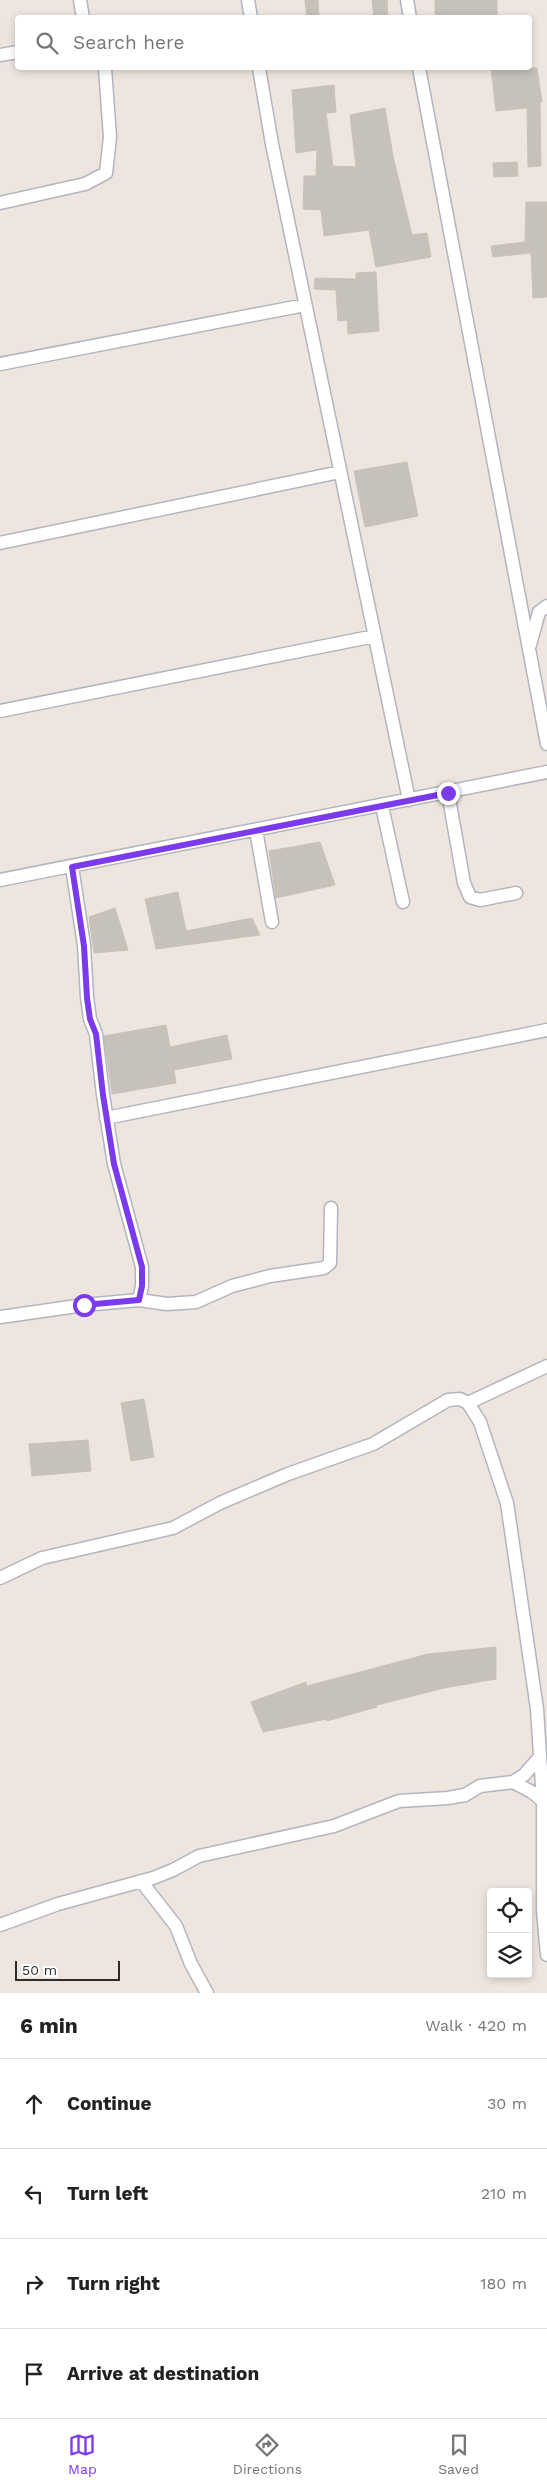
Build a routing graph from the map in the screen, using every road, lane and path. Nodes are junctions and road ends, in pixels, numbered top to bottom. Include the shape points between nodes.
1 (80, 0) edge
2 (248, 0) edge
3 (407, 0) edge
4 (82, 15) edge
5 (250, 15) edge
6 (410, 15) edge
7 (15, 52) edge
8 (0, 55) edge
9 (105, 70) edge
10 (259, 70) edge
11 (419, 70) edge
12 (0, 203) edge
13 (305, 305) junction
14 (0, 364) edge
15 (340, 472) junction
16 (0, 543) edge
17 (547, 606) edge
18 (375, 636) junction
19 (529, 650) junction
20 (0, 711) edge
21 (547, 744) edge
22 (547, 772) edge
23 (448, 793) junction
24 (410, 800) junction
25 (382, 806) junction
26 (256, 830) junction
27 (72, 867) junction
28 (0, 880) edge
29 (516, 894) dead end
30 (403, 902) dead end
31 (272, 922) dead end
32 (547, 1030) edge
33 (106, 1118) junction
34 (331, 1208) dead end
35 (139, 1300) junction
36 (0, 1316) edge
37 (547, 1366) edge
38 (468, 1403) junction
39 (0, 1578) edge
40 (538, 1758) junction
41 (513, 1782) junction
42 (542, 1801) junction
43 (141, 1881) junction
44 (545, 1910) edge
45 (0, 1925) edge
46 (547, 1956) edge
47 (207, 1993) edge

1 - 4 street
2 - 5 street
3 - 6 street
7 - 8 street
9 - 12 street via 110,137 106,173 85,184
10 - 13 street
11 - 19 street
13 - 14 street
13 - 15 street
15 - 16 street
15 - 18 street
17 - 19 street via 539,612
18 - 20 street
18 - 24 street
19 - 21 street
22 - 23 street
23 - 24 street
23 - 29 street via 464,883 470,897 480,900
24 - 25 street
25 - 26 street
25 - 30 street
26 - 27 street
26 - 31 street
27 - 28 street
27 - 33 street via 84,946 88,1005 96,1034
32 - 33 street
33 - 35 street via 114,1164 142,1267
34 - 35 street via 330,1263 324,1268 270,1276 232,1286 196,1302 167,1304
35 - 36 street
37 - 38 street
38 - 39 street via 460,1399 448,1400 373,1444 288,1474 220,1503 173,1528 42,1558
38 - 40 street via 480,1422 508,1503 537,1709
40 - 41 street via 524,1775
40 - 42 street
41 - 42 street
41 - 43 street via 480,1786 465,1795 448,1798 399,1801 334,1826 198,1856 173,1870
42 - 44 street
43 - 45 street via 58,1904
43 - 47 street via 176,1926
44 - 46 street

